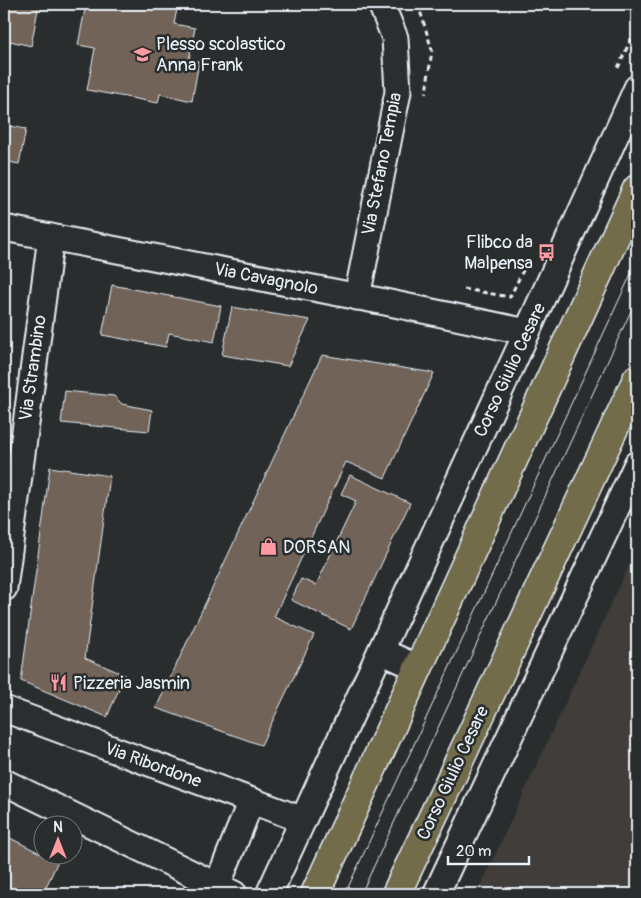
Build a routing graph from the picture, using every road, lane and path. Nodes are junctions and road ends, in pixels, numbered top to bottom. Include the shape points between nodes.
1 (381, 4) edge
2 (637, 25) edge
3 (618, 69) dead end
4 (637, 88) edge
5 (637, 189) edge
6 (4, 228) edge
7 (51, 237) junction
8 (527, 262) dead end
9 (464, 289) dead end
10 (357, 297) junction
11 (527, 332) junction
12 (637, 379) edge
13 (637, 464) edge
14 (4, 588) edge
15 (381, 651) junction
16 (418, 668) junction
17 (4, 709) edge
18 (4, 782) edge
19 (251, 801) junction
20 (303, 820) junction
21 (226, 890) edge
22 (269, 894) edge
23 (315, 894) edge
24 (396, 894) edge
25 (436, 894) edge

1 - 10 street, Via Stefano Tempia via 395,38 398,92
2 - 3 path
4 - 11 street, Corso Giulio Cesare
5 - 16 main road
6 - 7 street, Via Cavagnolo
7 - 10 street, Via Cavagnolo
7 - 14 street, Via Strambino
8 - 9 path via 510,298
10 - 11 street, Via Cavagnolo
11 - 15 street, Corso Giulio Cesare
12 - 24 main road, Corso Giulio Cesare
13 - 25 street, Corso Giulio Cesare
15 - 16 street
15 - 20 street, Corso Giulio Cesare
16 - 23 main road
17 - 19 street, Via Ribordone
18 - 21 street
19 - 20 street, Via Ribordone
19 - 21 street
20 - 22 street, Corso Giulio Cesare

